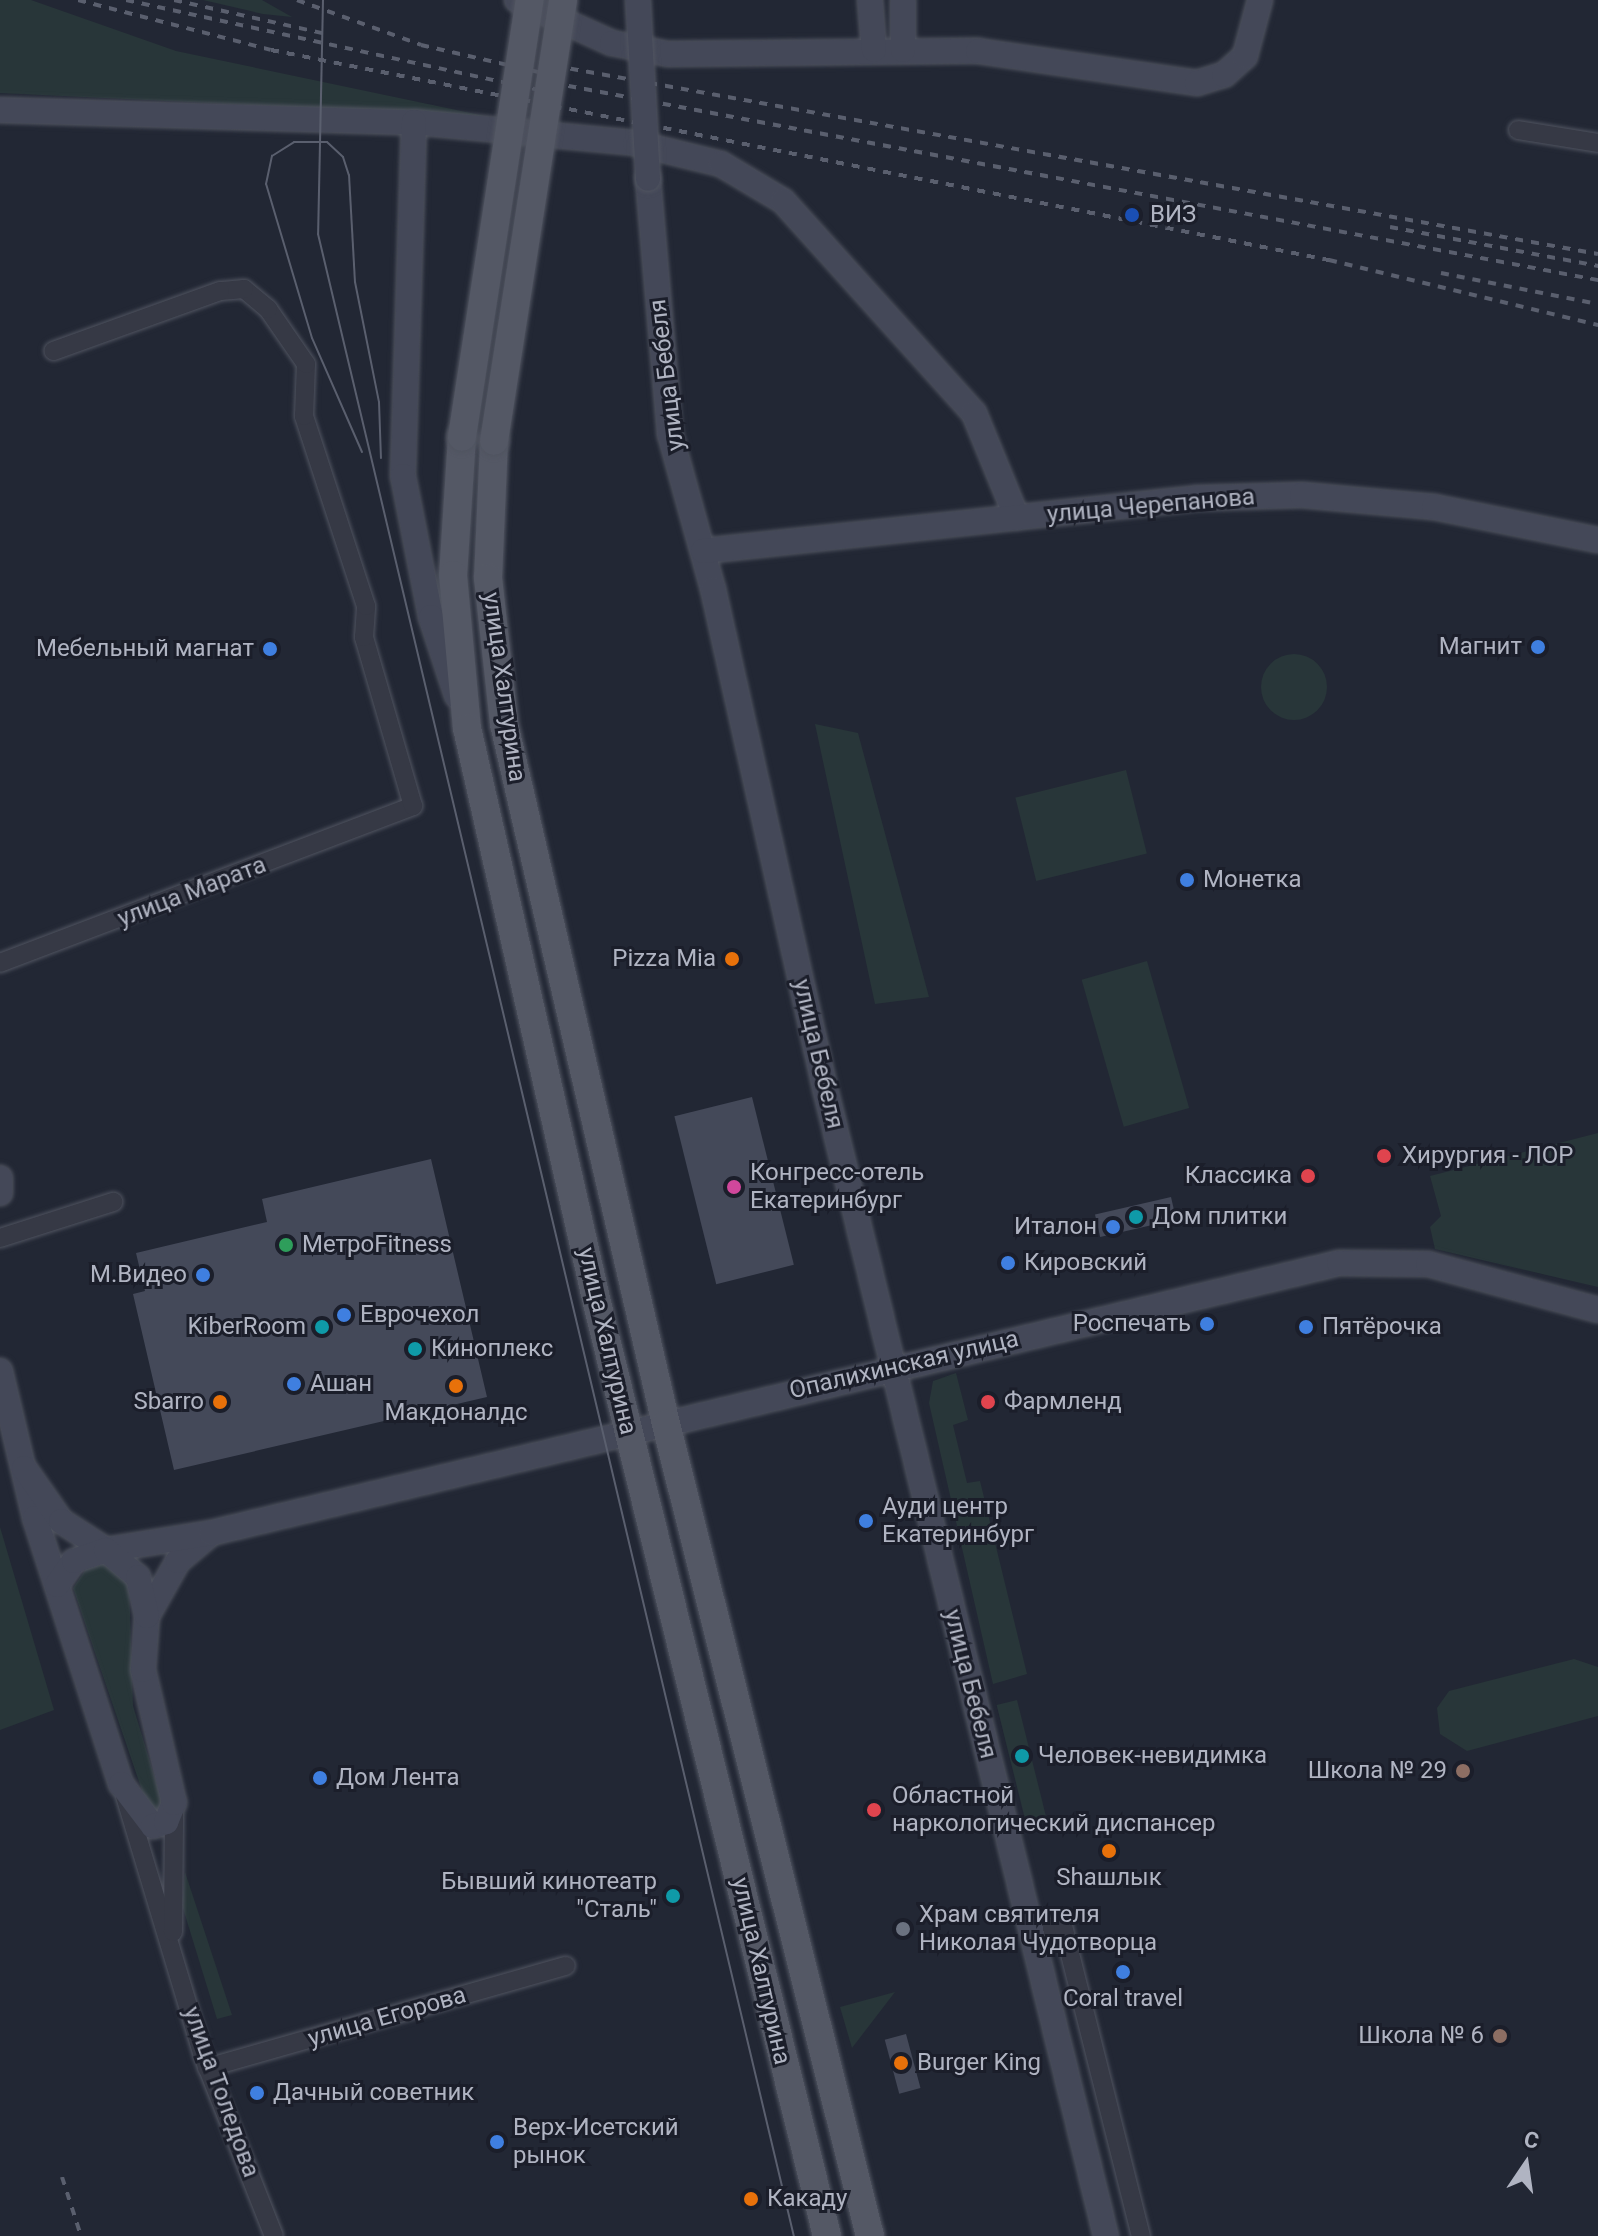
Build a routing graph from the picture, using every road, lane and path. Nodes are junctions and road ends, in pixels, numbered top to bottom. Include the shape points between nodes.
1 (517, 0) edge
2 (530, 0) edge
3 (563, 0) edge
4 (638, 0) edge
5 (870, 0) edge
6 (903, 0) edge
7 (1260, 0) edge
8 (874, 50) junction
9 (903, 50) junction
10 (0, 110) edge
11 (414, 122) junction
12 (1518, 130) dead end
13 (1598, 143) edge
14 (53, 351) dead end
15 (1017, 518) junction
16 (1598, 540) edge
17 (703, 551) junction
18 (467, 728) junction
19 (0, 963) edge
20 (0, 1178) edge
21 (0, 1193) edge
22 (113, 1202) dead end
23 (0, 1238) edge
24 (1598, 1310) edge
25 (892, 1368) junction
26 (0, 1371) edge
27 (666, 1424) junction
28 (628, 1433) junction
29 (24, 1468) junction
30 (211, 1533) junction
31 (106, 1550) junction
32 (57, 1585) junction
33 (147, 1616) junction
34 (121, 1784) junction
35 (174, 1803) junction
36 (1029, 1933) junction
37 (173, 1947) junction
38 (566, 1966) dead end
39 (207, 2068) junction
40 (274, 2236) edge
41 (827, 2236) edge
42 (870, 2236) edge
43 (1106, 2236) edge
44 (1141, 2236) edge

1 - 8 street via 612,43 668,54
2 - 18 main road, улица Халтурина, bridge via 462,437 453,575
3 - 27 main road, улица Халтурина, bridge via 494,441 488,578 504,724
4 - 17 street, улица Бебеля, bridge via 670,434
5 - 8 street
6 - 9 street
7 - 9 street via 1245,56 1224,75 1197,83 978,51
8 - 9 street
10 - 11 street
11 - 15 street via 635,143 721,164 783,201 974,413
11 - 18 street via 403,476 431,617
12 - 13 street
14 - 19 street, улица Марата via 244,289 286,335 306,364 304,416 366,606 364,637 413,806
15 - 16 street, улица Черепанова via 1197,498 1302,495 1434,507
15 - 17 street, улица Черепанова
17 - 25 street, улица Бебеля
18 - 28 main road, улица Халтурина
20 - 21 street
22 - 23 street
24 - 25 street, Опалихинская улица via 1428,1264 1371,1259 1299,1270
25 - 27 street, Опалихинская улица
25 - 36 street, улица Бебеля
26 - 29 street
27 - 28 street, Опалихинская улица
27 - 42 main road, улица Халтурина
28 - 30 street, Опалихинская улица
28 - 41 main road, улица Халтурина
29 - 31 street via 61,1521
29 - 32 street
30 - 31 street, Опалихинская улица
30 - 33 street via 178,1561
31 - 32 street, Опалихинская улица via 74,1561
31 - 33 street via 138,1577
32 - 34 street
33 - 35 street via 143,1670
34 - 35 street via 153,1826 166,1822
34 - 37 street
35 - 37 street
36 - 43 street, улица Бебеля
36 - 44 street via 1063,1926
37 - 39 street, улица Толедова
38 - 39 street, улица Егорова
39 - 40 street, улица Толедова

